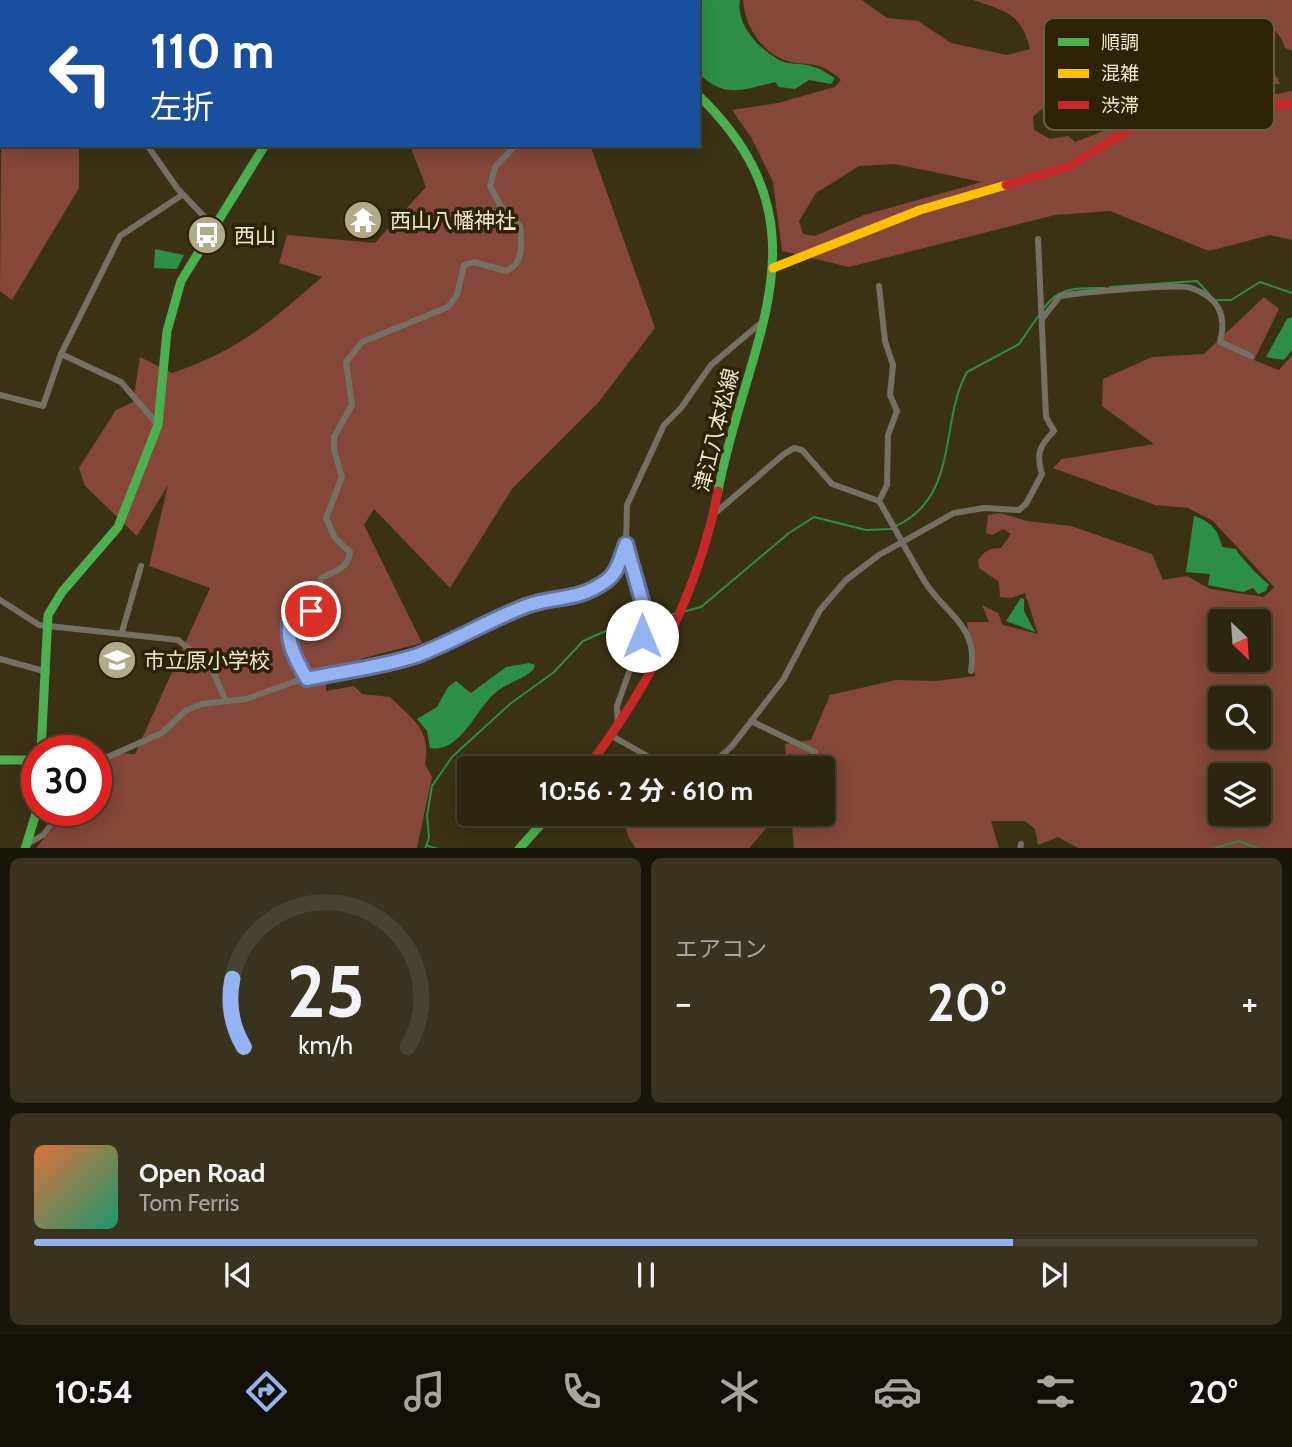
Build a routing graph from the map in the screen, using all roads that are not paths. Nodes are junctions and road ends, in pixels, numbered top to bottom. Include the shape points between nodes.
1 (700, 96) edge
2 (1292, 104) edge
3 (1274, 106) edge
4 (1128, 130) edge
5 (148, 147) edge
6 (264, 147) edge
7 (514, 147) edge
8 (179, 197) dead end
9 (213, 226) junction
10 (1038, 239) dead end
11 (773, 268) junction
12 (879, 286) dead end
13 (1042, 319) junction
14 (762, 322) junction
15 (61, 354) junction
16 (1251, 356) dead end
17 (0, 396) edge
18 (158, 425) junction
19 (879, 501) junction
20 (713, 515) junction
21 (905, 541) junction
22 (626, 544) junction
23 (141, 566) dead end
24 (0, 600) edge
25 (47, 624) junction
26 (122, 632) junction
27 (0, 659) edge
28 (971, 671) dead end
29 (47, 672) junction
30 (307, 679) junction
31 (226, 701) junction
32 (751, 721) junction
33 (618, 726) junction
34 (42, 735) edge
35 (612, 736) junction
36 (815, 752) dead end
37 (112, 755) edge
38 (596, 756) edge
39 (0, 760) edge
40 (21, 760) edge
41 (33, 826) edge
42 (51, 826) edge
43 (539, 826) edge
44 (27, 846) edge
45 (520, 848) edge

1 - 11 street, 津江八本松線 via 736,135 763,185 772,219
2 - 3 street
4 - 11 street via 1080,162 920,211
5 - 9 street via 177,188
6 - 9 street
7 - 30 street via 495,167 490,186 520,226 517,263 506,271 474,262 464,265 457,295 448,307 362,342 346,362 352,405 334,437 342,477 326,518 335,538 350,552 344,566 321,578 315,609 292,612 288,623 291,646
8 - 15 street via 120,236
9 - 18 street via 181,281 172,307
10 - 13 street
11 - 14 street, 津江八本松線
12 - 19 street via 885,341 893,365 890,395 897,411 888,435 887,485
13 - 16 street via 1060,296 1188,286 1220,308 1226,322 1220,342
13 - 21 street via 1046,417 1054,431 1041,443 1037,458 1042,474 1026,504 1013,512 984,508 954,513
14 - 20 street, 津江八本松線
14 - 22 street via 711,365 664,425 627,505
15 - 17 street via 43,406
15 - 18 street via 121,382
18 - 25 street via 118,527 52,605
19 - 20 street via 832,484 807,454 794,448
19 - 21 street
20 - 33 street, 津江八本松線 via 704,554 683,606 656,664
21 - 28 street via 926,583 962,624
21 - 32 street via 859,568 825,602 783,680
22 - 30 street via 615,573 589,591 525,606 397,661
22 - 33 street via 644,615 640,645 617,706
23 - 26 street
24 - 25 street via 39,625
25 - 26 street
25 - 29 street
26 - 31 street via 185,643 211,667
27 - 29 street
29 - 34 street
30 - 31 street
31 - 37 street via 185,711 162,733
32 - 35 street via 725,753 701,762 649,757
32 - 36 street
33 - 35 street, 津江八本松線
35 - 38 street, 津江八本松線
39 - 40 street
41 - 44 street
42 - 44 street
43 - 45 street

